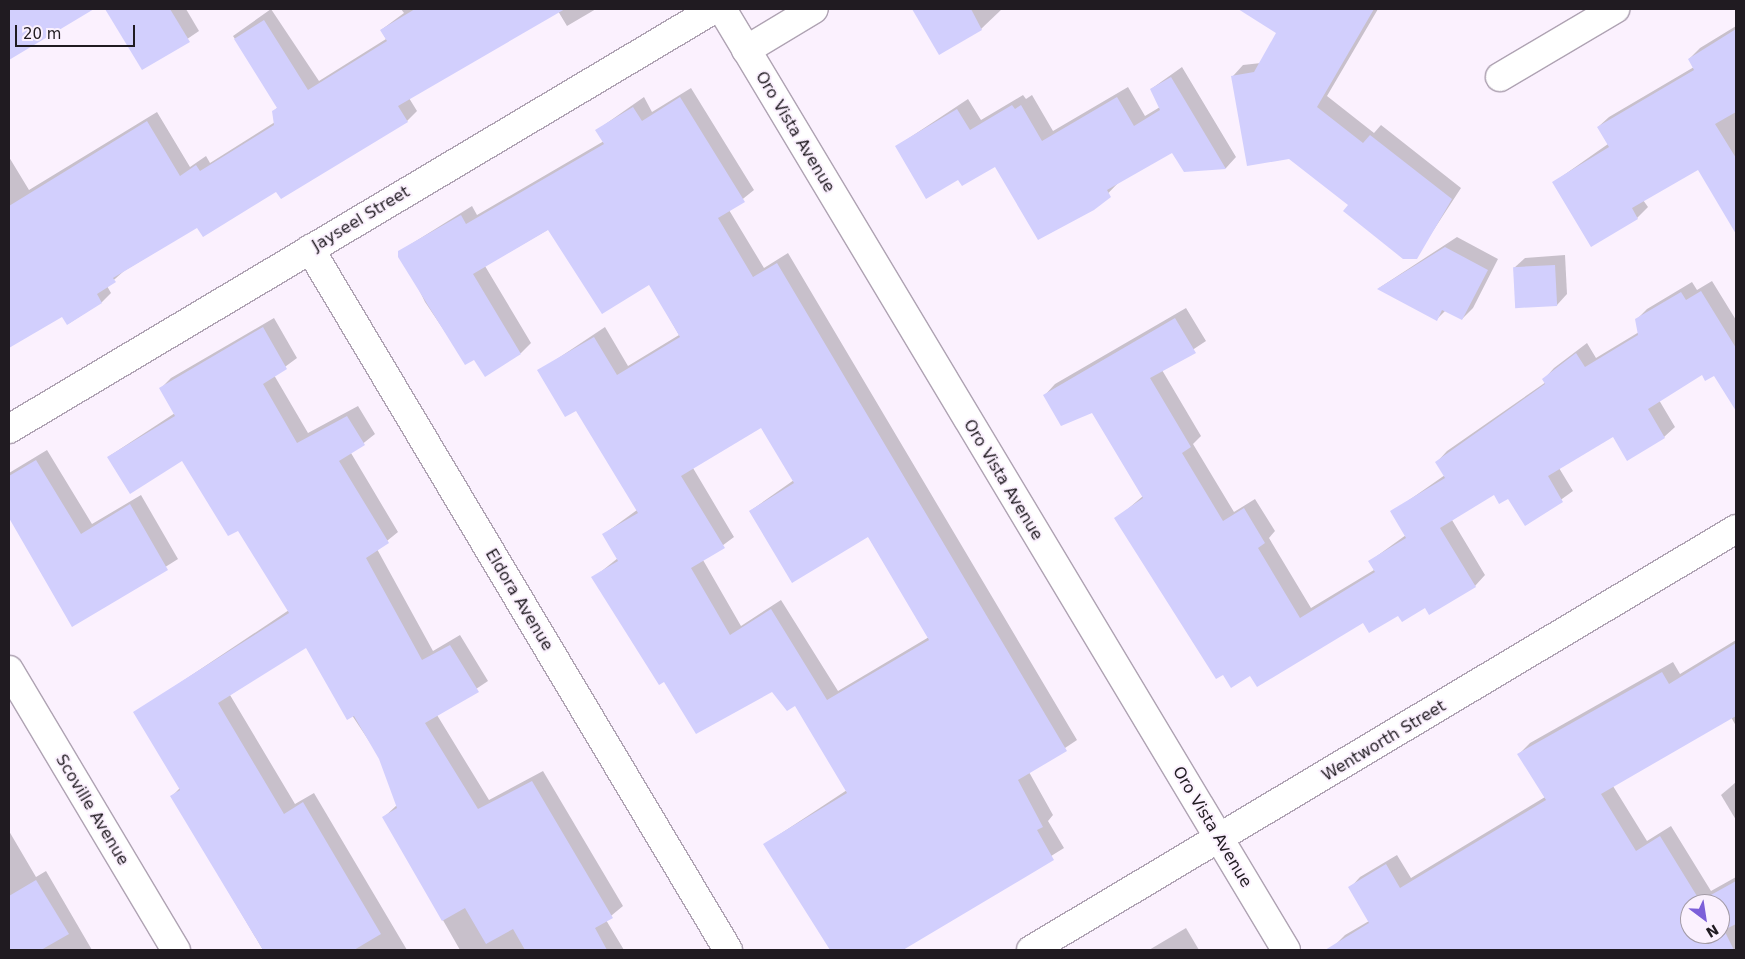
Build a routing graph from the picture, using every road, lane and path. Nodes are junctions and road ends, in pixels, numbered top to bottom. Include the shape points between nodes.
1 (714, 9) edge
2 (722, 9) edge
3 (814, 9) edge
4 (1615, 9) edge
5 (746, 50) junction
6 (1500, 77) dead end
7 (310, 249) junction
8 (9, 429) edge
9 (1736, 529) edge
10 (9, 670) edge
11 (1219, 840) junction
12 (176, 950) edge
13 (728, 950) edge
14 (1031, 950) edge
15 (1286, 950) edge

1 - 7 street, Jayseel Street
2 - 5 street, Oro Vista Avenue
3 - 5 street
4 - 6 street
5 - 11 street, Oro Vista Avenue
7 - 8 street, Jayseel Street
7 - 13 street, Eldora Avenue
9 - 11 street, Wentworth Street
10 - 12 street, Scoville Avenue
11 - 14 street, Wentworth Street
11 - 15 street, Oro Vista Avenue

